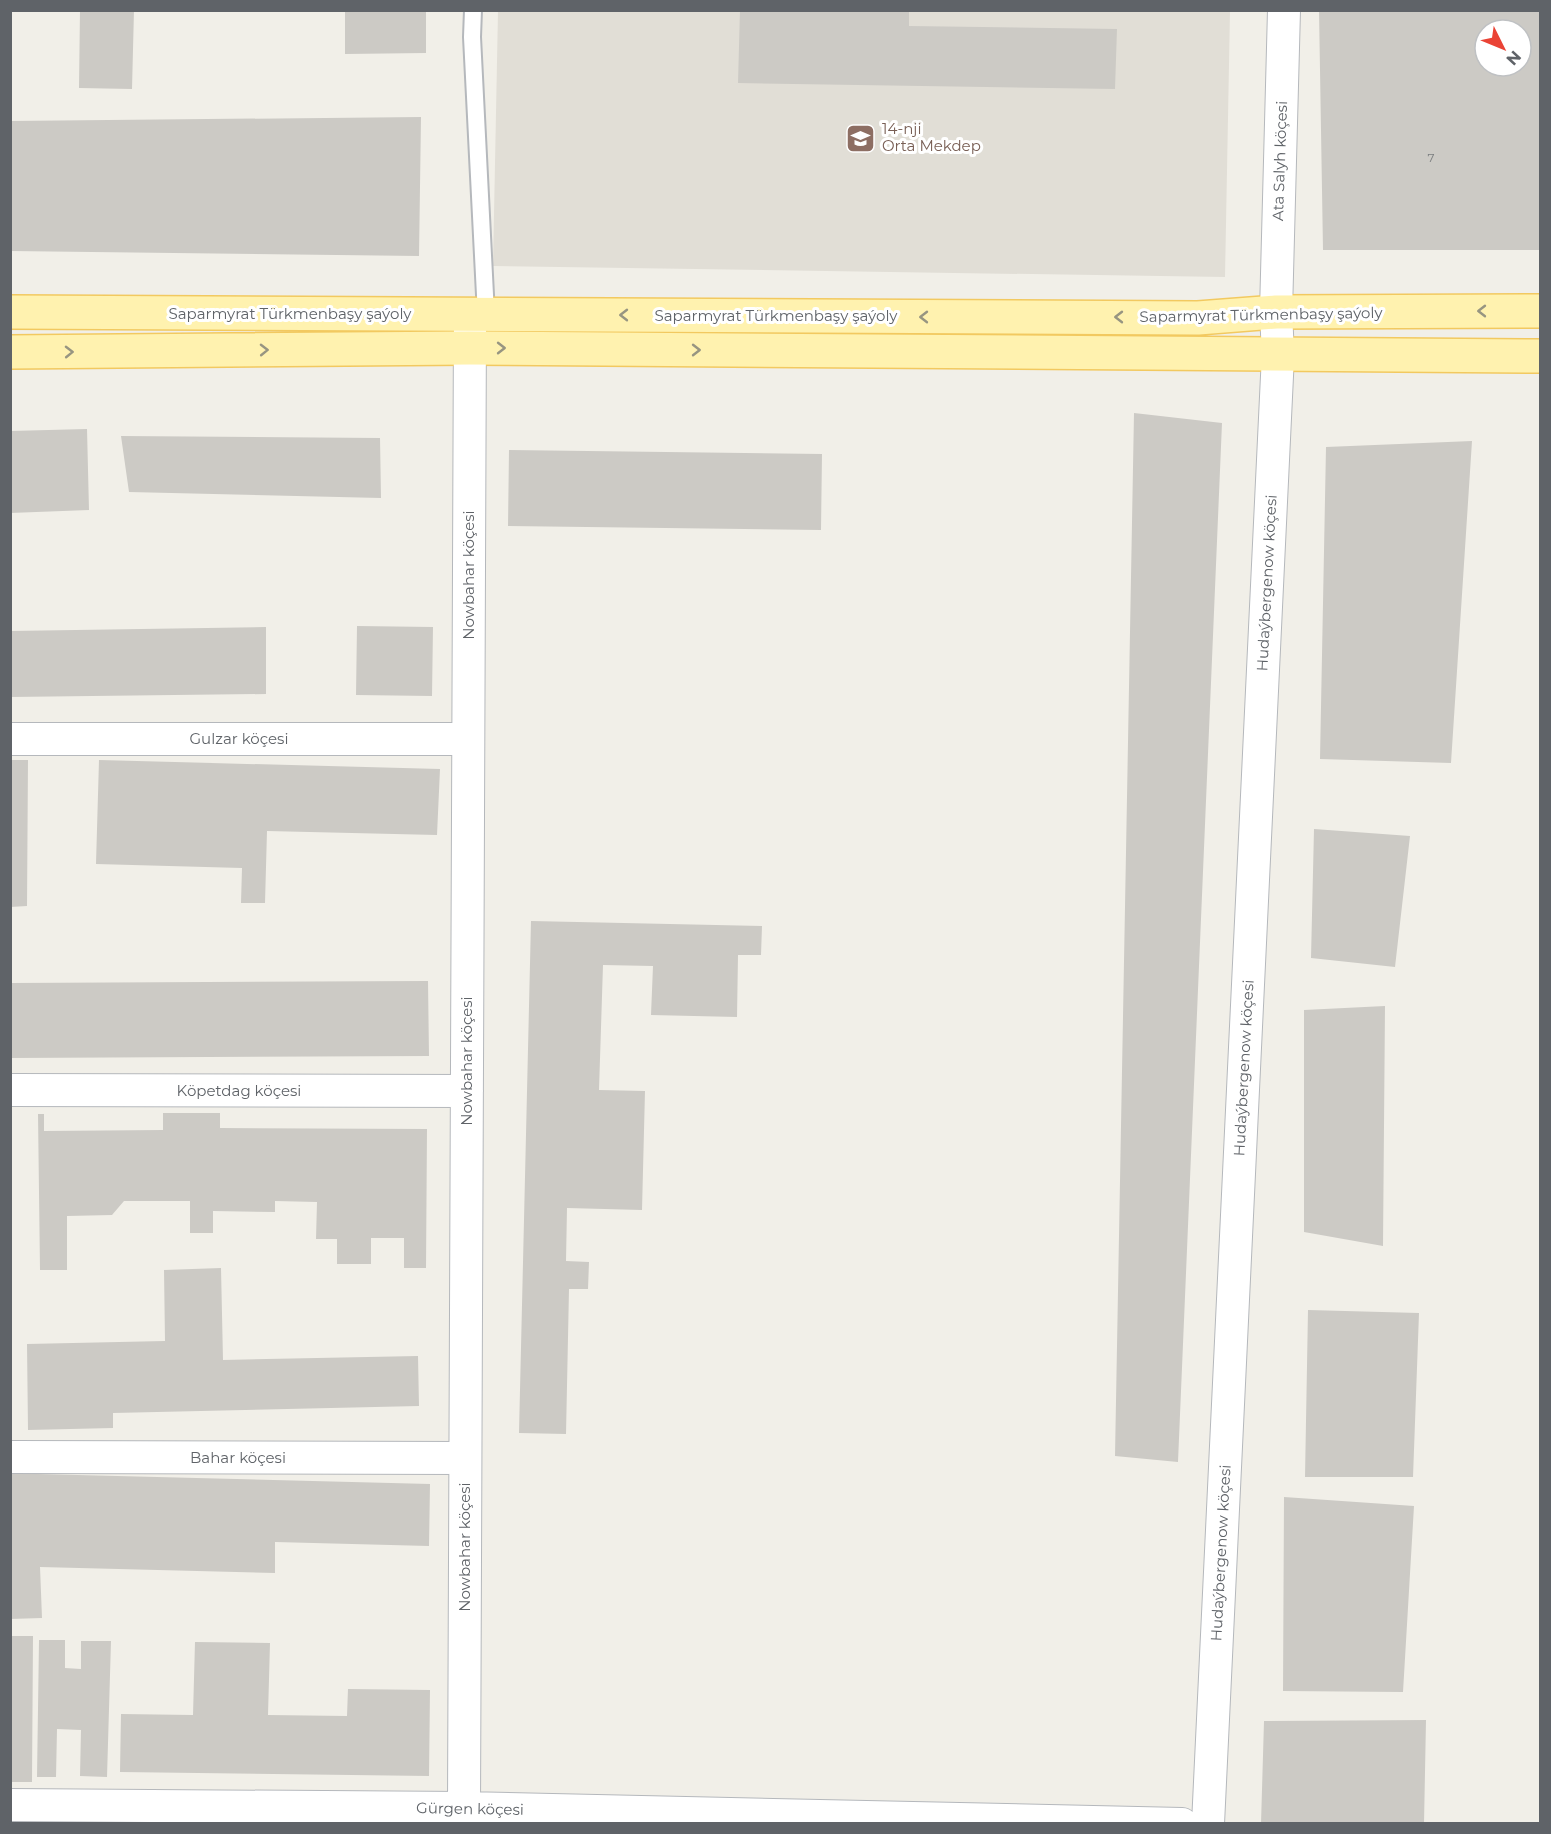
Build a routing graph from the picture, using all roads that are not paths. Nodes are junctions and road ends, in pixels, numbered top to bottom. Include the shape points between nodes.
1 (473, 10) edge
2 (1284, 10) edge
3 (1540, 311) edge
4 (10, 312) edge
5 (1276, 312) junction
6 (478, 315) junction
7 (469, 348) junction
8 (10, 352) edge
9 (1278, 355) junction
10 (1540, 356) edge
11 (10, 739) edge
12 (468, 739) junction
13 (10, 1090) edge
14 (467, 1091) junction
15 (10, 1457) edge
16 (465, 1458) junction
17 (10, 1805) edge
18 (464, 1808) junction
19 (1182, 1824) edge
20 (1208, 1824) edge

1 - 6 lane
2 - 5 street, Ata Salyh köçesi
3 -> 5 main road, Saparmyrat Türkmenbaşy şaýoly
4 - 6 main road, Saparmyrat Türkmenbaşy şaýoly
5 -> 6 main road, Saparmyrat Türkmenbaşy şaýoly via 1198,318
5 - 9 street, Hudaýbergenow köçesi
6 - 7 street, Nowbahar köçesi
8 -> 7 main road
7 -> 9 main road
7 - 12 street, Nowbahar köçesi
9 - 10 main road
9 - 20 street, Hudaýbergenow köçesi
11 - 12 street, Gulzar köçesi
12 - 14 street, Nowbahar köçesi
13 - 14 street, Köpetdag köçesi
14 - 16 street, Nowbahar köçesi
15 - 16 street, Bahar köçesi
16 - 18 street, Nowbahar köçesi
17 - 18 street, Gürgen köçesi
18 - 19 street, Gürgen köçesi

